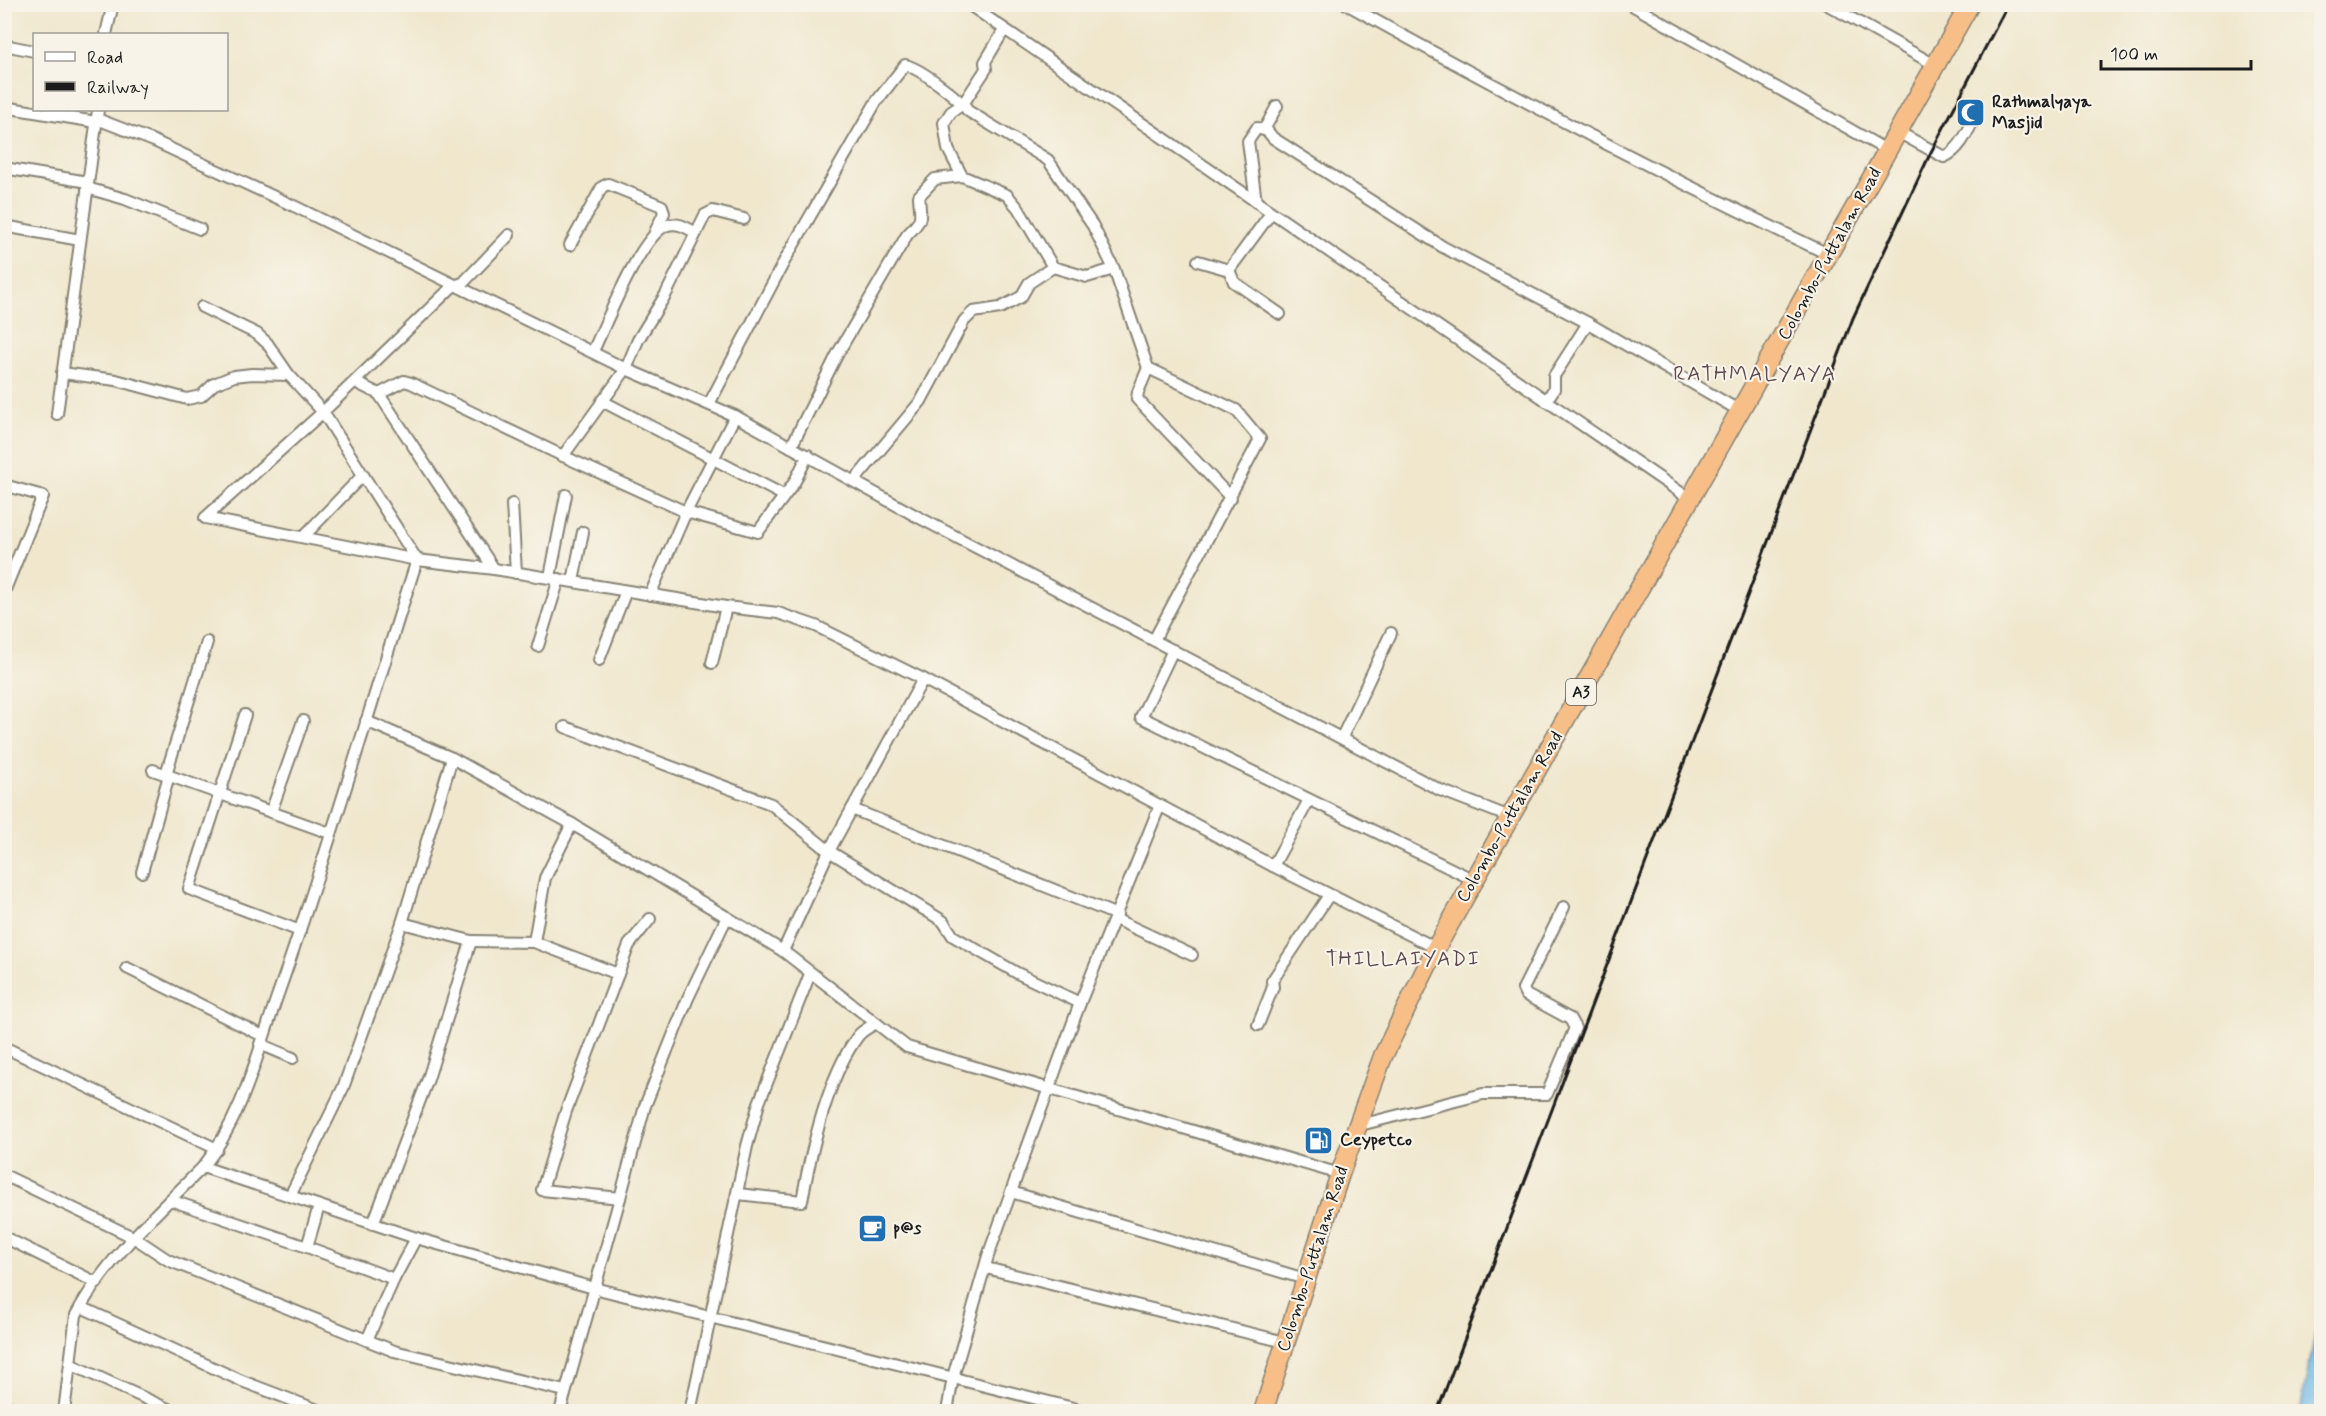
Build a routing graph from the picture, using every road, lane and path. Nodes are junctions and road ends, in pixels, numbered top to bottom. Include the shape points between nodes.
1 (113, 4) edge
2 (968, 4) edge
3 (1346, 4) edge
4 (1630, 4) edge
5 (1826, 4) edge
6 (1970, 4) edge
7 (1004, 30) junction
8 (106, 33) edge
9 (4, 45) edge
10 (33, 51) edge
11 (1935, 65) junction
12 (963, 104) junction
13 (1277, 106) dead end
14 (4, 107) edge
15 (33, 110) edge
16 (41, 111) edge
17 (97, 117) edge
18 (1974, 119) dead end
19 (1267, 131) junction
20 (1898, 132) junction
21 (1888, 151) junction
22 (4, 168) edge
23 (962, 176) junction
24 (88, 185) junction
25 (1256, 202) junction
26 (1271, 213) junction
27 (744, 219) dead end
28 (4, 226) edge
29 (200, 229) dead end
30 (696, 233) junction
31 (509, 234) dead end
32 (652, 238) junction
33 (80, 240) junction
34 (570, 245) dead end
35 (1830, 255) junction
36 (1198, 261) dead end
37 (1053, 267) junction
38 (1114, 269) junction
39 (1229, 270) junction
40 (453, 286) junction
41 (202, 307) dead end
42 (1280, 314) dead end
43 (1588, 323) junction
44 (593, 351) junction
45 (1148, 368) junction
46 (626, 369) junction
47 (62, 373) junction
48 (289, 375) junction
49 (355, 382) junction
50 (379, 394) junction
51 (602, 401) junction
52 (1546, 401) junction
53 (709, 404) junction
54 (1740, 411) junction
55 (323, 412) junction
56 (57, 414) dead end
57 (735, 416) junction
58 (791, 447) junction
59 (563, 456) junction
60 (808, 456) junction
61 (713, 461) junction
62 (363, 475) junction
63 (855, 480) junction
64 (4, 485) edge
65 (566, 495) dead end
66 (783, 495) junction
67 (1231, 498) junction
68 (1690, 499) junction
69 (512, 504) dead end
70 (686, 512) junction
71 (583, 532) dead end
72 (304, 536) junction
73 (417, 560) junction
74 (494, 569) junction
75 (516, 573) junction
76 (555, 578) junction
77 (573, 581) junction
78 (627, 591) junction
79 (4, 592) edge
80 (650, 595) junction
81 (726, 607) junction
82 (1391, 633) dead end
83 (1154, 640) junction
84 (207, 642) dead end
85 (538, 646) dead end
86 (1173, 650) junction
87 (599, 660) dead end
88 (712, 663) dead end
89 (923, 679) junction
90 (245, 715) dead end
91 (303, 720) dead end
92 (366, 721) junction
93 (565, 727) dead end
94 (1342, 737) junction
95 (452, 759) junction
96 (153, 770) dead end
97 (167, 775) junction
98 (219, 793) junction
99 (1309, 800) junction
100 (1160, 805) junction
101 (852, 809) junction
102 (271, 812) junction
103 (1510, 817) junction
104 (572, 824) junction
105 (330, 833) junction
106 (829, 851) junction
107 (1273, 866) junction
108 (142, 872) dead end
109 (1474, 880) junction
110 (1329, 895) junction
111 (1563, 907) dead end
112 (727, 917) junction
113 (1116, 917) junction
114 (650, 919) dead end
115 (402, 923) junction
116 (300, 931) junction
117 (471, 941) junction
118 (534, 942) junction
119 (1436, 948) junction
120 (783, 951) junction
121 (1192, 955) dead end
122 (127, 968) dead end
123 (618, 974) junction
124 (810, 974) junction
125 (1080, 1003) junction
126 (876, 1023) junction
127 (1258, 1025) dead end
128 (262, 1040) junction
129 (8, 1049) dead end
130 (293, 1058) dead end
131 (1051, 1088) junction
132 (1360, 1125) junction
133 (217, 1149) junction
134 (203, 1167) junction
135 (1340, 1174) junction
136 (4, 1175) edge
137 (1011, 1192) junction
138 (738, 1194) junction
139 (290, 1196) junction
140 (620, 1198) junction
141 (170, 1200) junction
142 (319, 1206) junction
143 (373, 1224) junction
144 (4, 1237) edge
145 (135, 1238) junction
146 (416, 1238) junction
147 (307, 1247) junction
148 (986, 1268) junction
149 (394, 1279) junction
150 (1305, 1279) junction
151 (97, 1283) junction
152 (594, 1288) junction
153 (81, 1306) junction
154 (712, 1317) junction
155 (367, 1340) junction
156 (1285, 1342) junction
157 (70, 1364) junction
158 (952, 1377) junction
159 (565, 1392) junction
160 (4, 1405) edge
161 (23, 1412) edge
162 (64, 1412) edge
163 (175, 1412) edge
164 (323, 1412) edge
165 (560, 1412) edge
166 (690, 1412) edge
167 (946, 1412) edge
168 (1087, 1412) edge
169 (1263, 1412) edge

1 - 8 street
2 - 7 street
3 - 35 street via 1531,107
4 - 21 street
5 - 11 street
6 - 11 highway, Colombo-Puttalam Road / A3
7 - 12 street via 985,62 986,69
7 - 25 street
9 - 10 street
11 - 20 highway, Colombo-Puttalam Road / A3
12 - 23 street via 944,123 948,148
12 - 38 street via 968,111 1048,160 1093,226
12 - 53 street via 911,66 904,65 876,102 786,258
13 - 19 street
14 - 15 street
16 - 17 street
17 - 24 street
17 - 40 street via 286,202
18 - 20 street via 1966,136 1944,157
19 - 25 street via 1257,128 1248,141
19 - 43 street via 1443,247
20 - 21 highway, Colombo-Puttalam Road / A3
21 - 35 highway, Colombo-Puttalam Road / A3
22 - 24 street
23 - 37 street via 1007,195
23 - 58 street via 935,179 919,196 921,220 907,235 838,353
24 - 29 street
24 - 33 street
25 - 26 street
26 - 39 street
26 - 52 street
27 - 30 street via 713,211 705,215
28 - 33 street
30 - 32 street via 676,224 665,226
30 - 46 street
31 - 40 street via 463,283
32 - 34 street via 664,213 662,206 608,184 602,187
32 - 44 street via 622,286
33 - 47 street
35 - 54 highway, Colombo-Puttalam Road / A3
36 - 39 street
37 - 38 street via 1087,277
37 - 63 street via 1029,283 1021,297 1000,308 973,312 964,321 921,401
38 - 45 street
39 - 42 street via 1234,282
40 - 44 street
40 - 49 street
41 - 48 street via 257,334
43 - 52 street via 1554,376 1554,389
43 - 54 street
44 - 46 street
45 - 67 street via 1137,399
45 - 67 street via 1236,410 1260,439
46 - 51 street
46 - 53 street
47 - 48 street via 116,380 187,399 201,396 214,384 234,376
47 - 56 street
48 - 55 street
49 - 50 street
49 - 55 street
50 - 59 street via 404,381 411,383
50 - 74 street
51 - 59 street
51 - 61 street
52 - 68 street
53 - 57 street
54 - 68 highway, Colombo-Puttalam Road / A3
55 - 62 street
55 - 72 street via 205,518
57 - 58 street
57 - 61 street
58 - 60 street
59 - 70 street
60 - 63 street
60 - 66 street
61 - 66 street
61 - 70 street
62 - 72 street
62 - 73 street
63 - 83 street
64 - 79 street via 43,496
65 - 76 street
66 - 70 street via 758,532
67 - 83 street
68 - 103 highway, Colombo-Puttalam Road / A3
69 - 75 street
70 - 80 street
71 - 77 street
72 - 73 street
73 - 74 street
73 - 92 street
74 - 75 street
75 - 76 street
76 - 77 street
76 - 85 street
77 - 78 street
78 - 80 street
78 - 87 street
80 - 81 street
81 - 88 street
81 - 89 street via 778,613 816,626
82 - 94 street
83 - 86 street
84 - 97 street
86 - 94 street
86 - 99 street via 1142,717
89 - 100 street
89 - 101 street
90 - 98 street
91 - 102 street
92 - 95 street
92 - 105 street
93 - 106 street via 771,804
94 - 103 street via 1440,790
95 - 104 street
95 - 115 street
96 - 97 street
97 - 98 street
97 - 108 street
98 - 102 street
98 - 116 street via 189,889
99 - 107 street
99 - 109 street
100 - 107 street
100 - 113 street
101 - 106 street
101 - 113 street
102 - 105 street
103 - 109 highway, Colombo-Puttalam Road / A3
104 - 112 street
104 - 118 street via 545,878
105 - 116 street
106 - 120 street
106 - 125 street via 943,921 953,936 1017,974
107 - 110 street
109 - 119 highway, Colombo-Puttalam Road / A3
110 - 119 street
110 - 127 street via 1272,981
111 - 132 street via 1523,989 1526,995 1570,1019 1575,1028 1547,1094 1483,1094
112 - 120 street
112 - 140 street via 688,998 645,1106
113 - 121 street
113 - 125 street
114 - 123 street via 629,945
115 - 117 street
115 - 139 street via 343,1088
116 - 128 street
117 - 118 street
117 - 143 street via 428,1079
118 - 123 street
119 - 132 highway, Colombo-Puttalam Road / A3 via 1383,1056
120 - 124 street
122 - 128 street
123 - 140 street via 566,1111 542,1191
124 - 126 street
124 - 138 street via 759,1103
125 - 131 street
126 - 131 street via 907,1047
126 - 138 street via 858,1034 825,1106 802,1201
128 - 130 street
128 - 133 street via 234,1119
129 - 133 street
131 - 135 street
131 - 137 street
132 - 135 highway, Colombo-Puttalam Road / A3
133 - 134 street
134 - 139 street
134 - 141 street
135 - 150 highway, Colombo-Puttalam Road / A3
136 - 145 street
137 - 148 street
137 - 150 street
138 - 154 street
139 - 142 street
140 - 152 street
141 - 145 street
141 - 147 street
142 - 143 street
142 - 147 street
143 - 146 street
144 - 151 street
145 - 151 street
145 - 155 street via 168,1260
146 - 149 street
146 - 152 street
147 - 149 street
148 - 156 street
148 - 158 street
149 - 155 street
150 - 156 highway, Colombo-Puttalam Road / A3
151 - 153 street
152 - 154 street
152 - 159 street
153 - 157 street via 76,1315
153 - 164 street via 242,1381
154 - 158 street
154 - 166 street
155 - 159 street via 394,1351
156 - 169 highway, Colombo-Puttalam Road / A3
157 - 162 street
157 - 163 street
158 - 167 street
158 - 168 street
159 - 165 street
160 - 161 street

